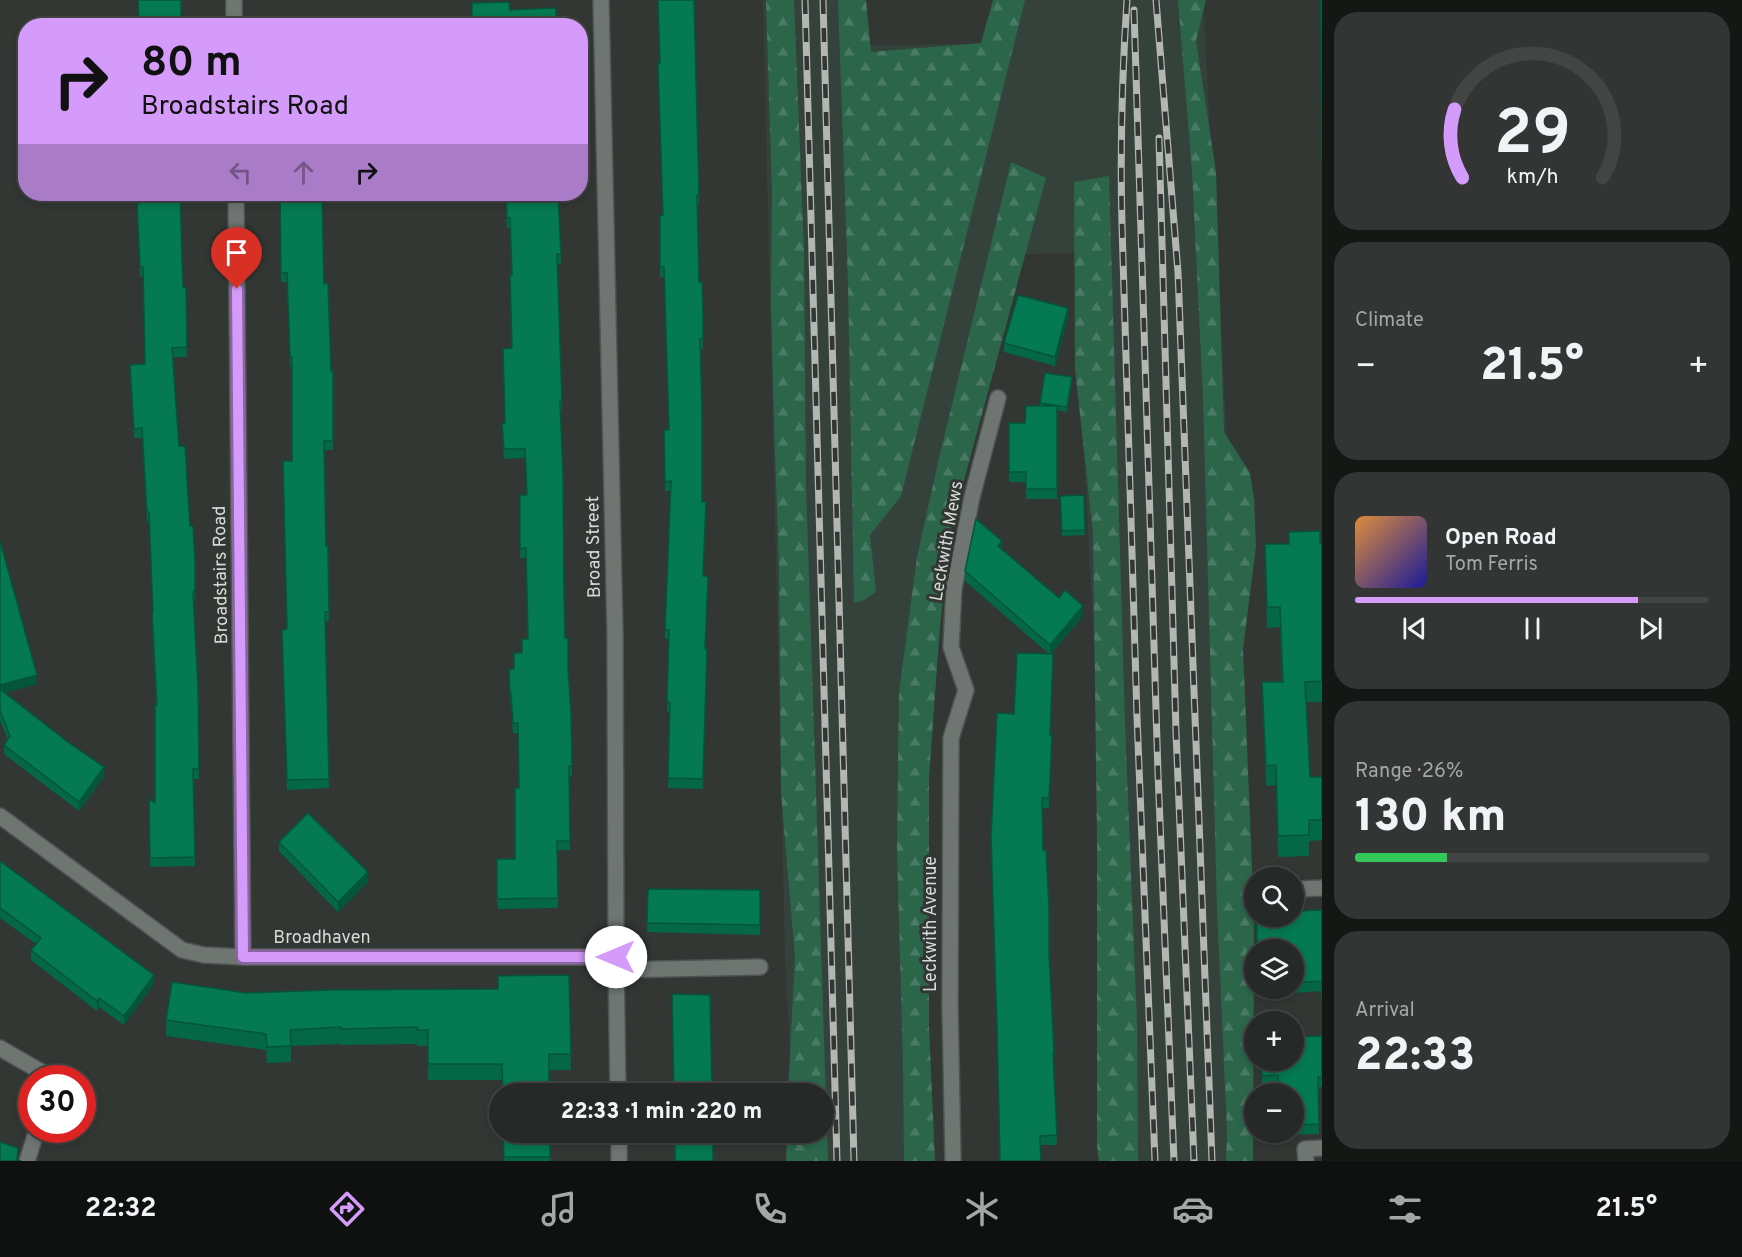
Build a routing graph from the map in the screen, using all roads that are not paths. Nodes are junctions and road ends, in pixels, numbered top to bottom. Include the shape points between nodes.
1 (234, 0) edge
2 (601, 0) edge
3 (234, 18) edge
4 (236, 201) edge
5 (998, 398) dead end
6 (966, 690) joint
7 (0, 816) edge
8 (1322, 888) edge
9 (1304, 889) edge
10 (243, 957) junction
11 (616, 964) junction
12 (760, 967) dead end
13 (0, 1048) edge
14 (29, 1065) edge
15 (618, 1083) edge
16 (33, 1143) edge
17 (619, 1143) edge
18 (1322, 1148) edge
19 (27, 1161) edge
20 (619, 1161) edge
21 (953, 1161) edge
22 (1306, 1161) edge

1 - 3 street
2 - 11 street, Broad Street via 615,621
4 - 10 street, Broadstairs Road
5 - 6 street, Leckwith Mews via 954,588 951,647
6 - 21 street, Leckwith Avenue via 951,738
7 - 10 street, Broadhaven via 182,950
8 - 9 street
10 - 11 street, Broadhaven
11 - 12 street, Broadhaven
11 - 15 street, Broad Street
13 - 14 street
16 - 19 street
17 - 20 street
18 - 22 street via 1305,1149

